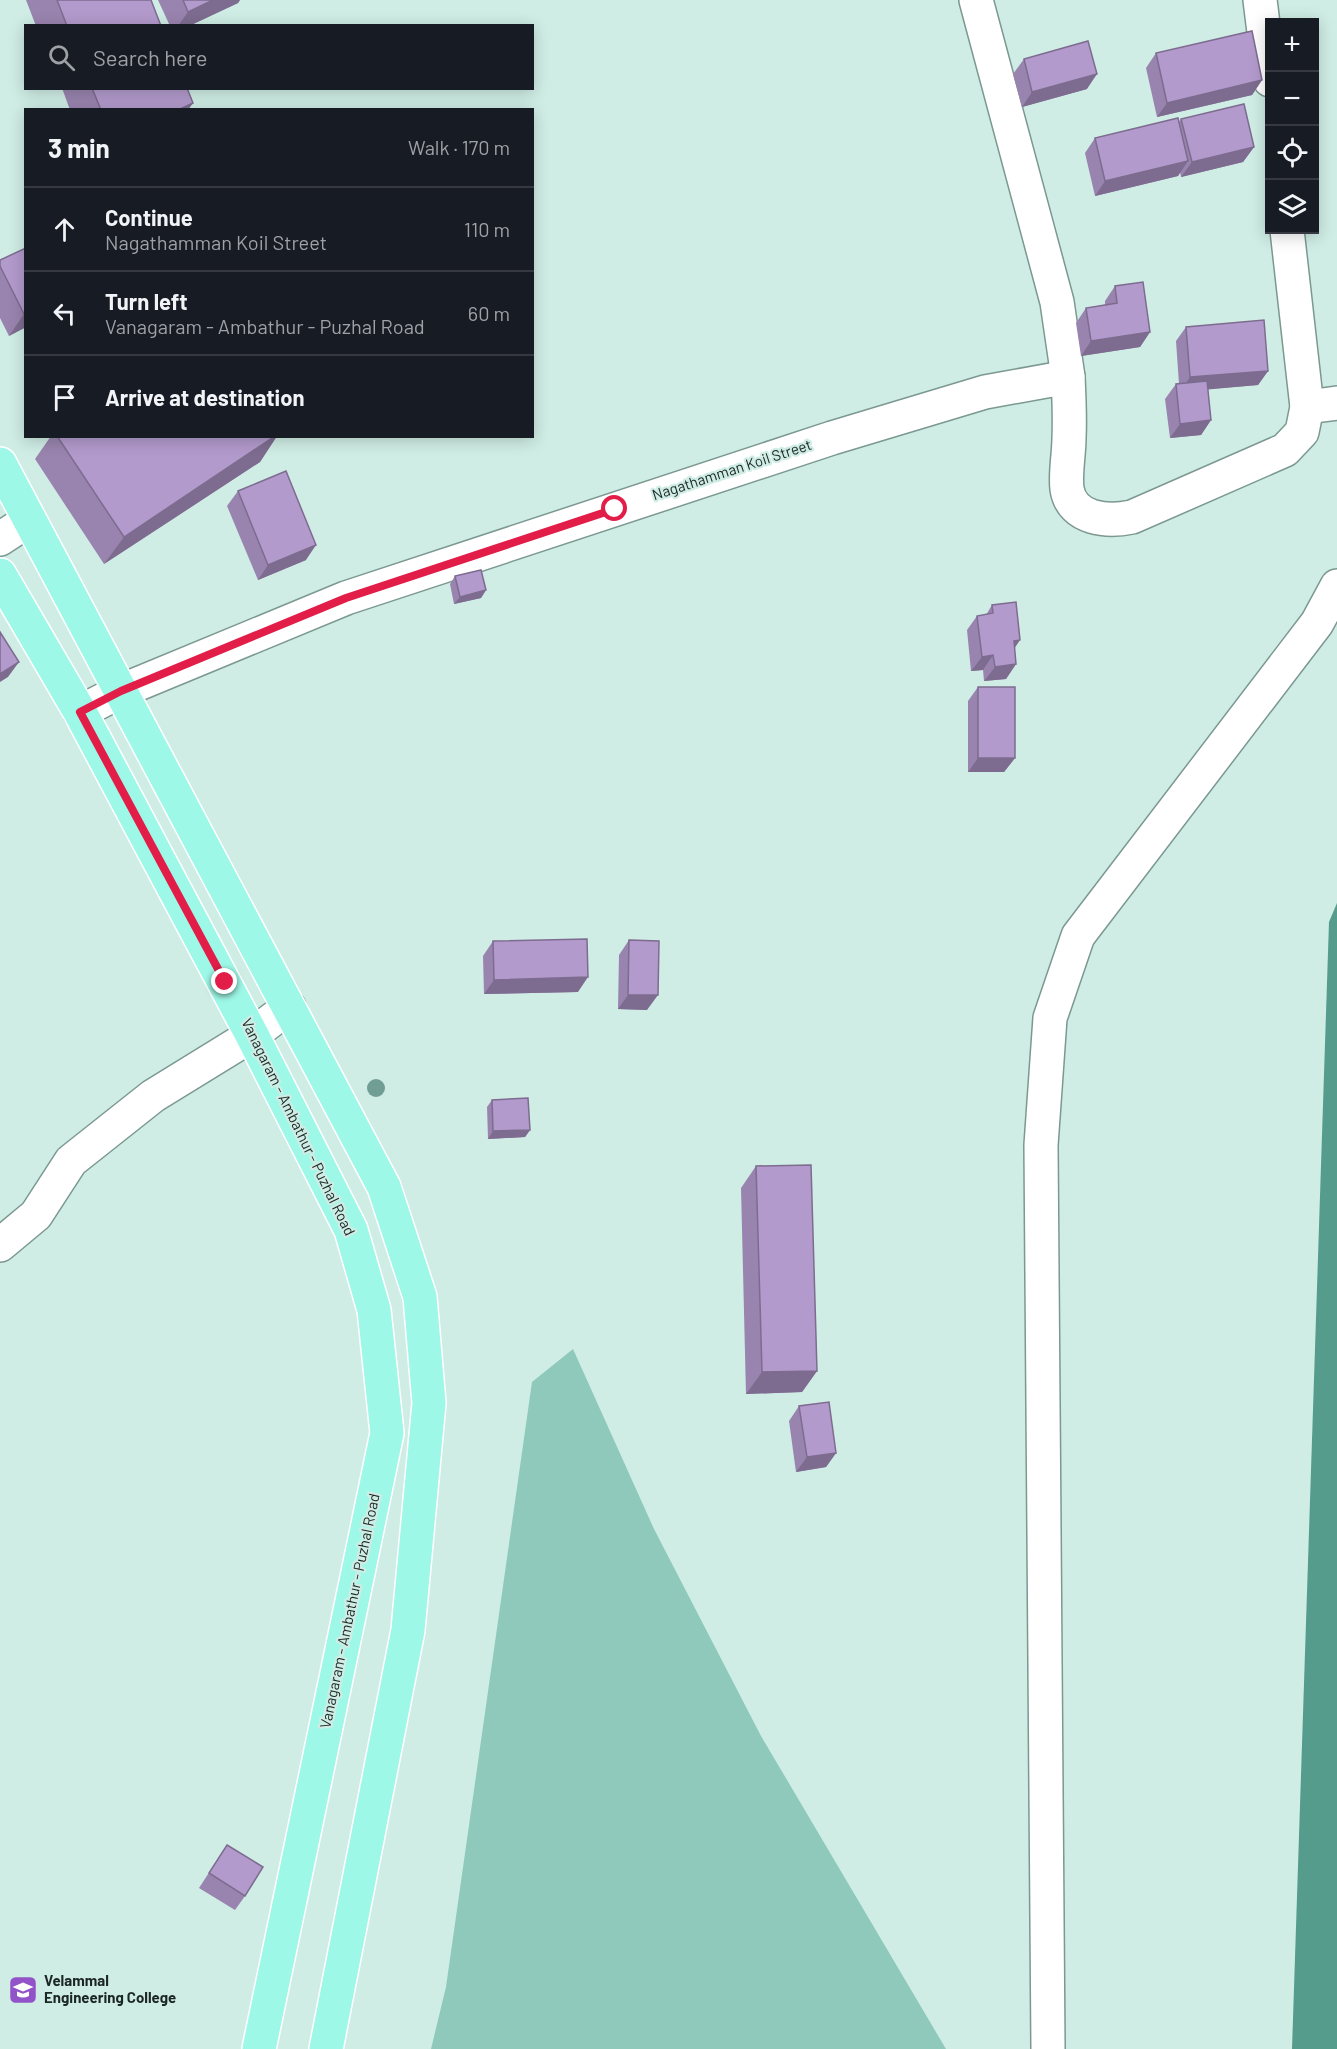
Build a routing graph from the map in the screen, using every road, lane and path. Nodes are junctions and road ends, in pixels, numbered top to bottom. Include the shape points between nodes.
1 (976, 0) edge
2 (1260, 0) edge
3 (1268, 72) edge
4 (1288, 234) edge
5 (1068, 377) junction
6 (1322, 405) edge
7 (0, 464) edge
8 (30, 520) junction
9 (0, 539) edge
10 (0, 575) edge
11 (1337, 586) edge
12 (121, 691) junction
13 (80, 712) junction
14 (289, 1007) junction
15 (252, 1035) junction
16 (0, 1245) edge
17 (259, 2049) edge
18 (326, 2049) edge
19 (1048, 2049) edge

1 - 5 street via 1057,302
2 - 3 street
4 - 6 street
5 - 6 street via 1067,490 1074,505 1094,519 1112,522 1132,517 1286,450
5 - 12 street, Nagathamman Koil Street via 985,392 821,441 346,598
7 - 8 main road
8 - 9 street
8 - 12 main road
10 - 13 main road, Vanagaram - Ambathur - Puzhal Road
11 - 19 street via 1317,623 1078,936 1050,1018 1041,1145
12 - 13 street, Nagathamman Koil Street
12 - 14 main road
13 - 15 main road, Vanagaram - Ambathur - Puzhal Road
14 - 15 street
14 - 18 main road via 384,1187 420,1297 429,1402 408,1630
15 - 16 street via 153,1096 71,1161 36,1215
15 - 17 main road, Vanagaram - Ambathur - Puzhal Road via 351,1230 374,1310 387,1433

